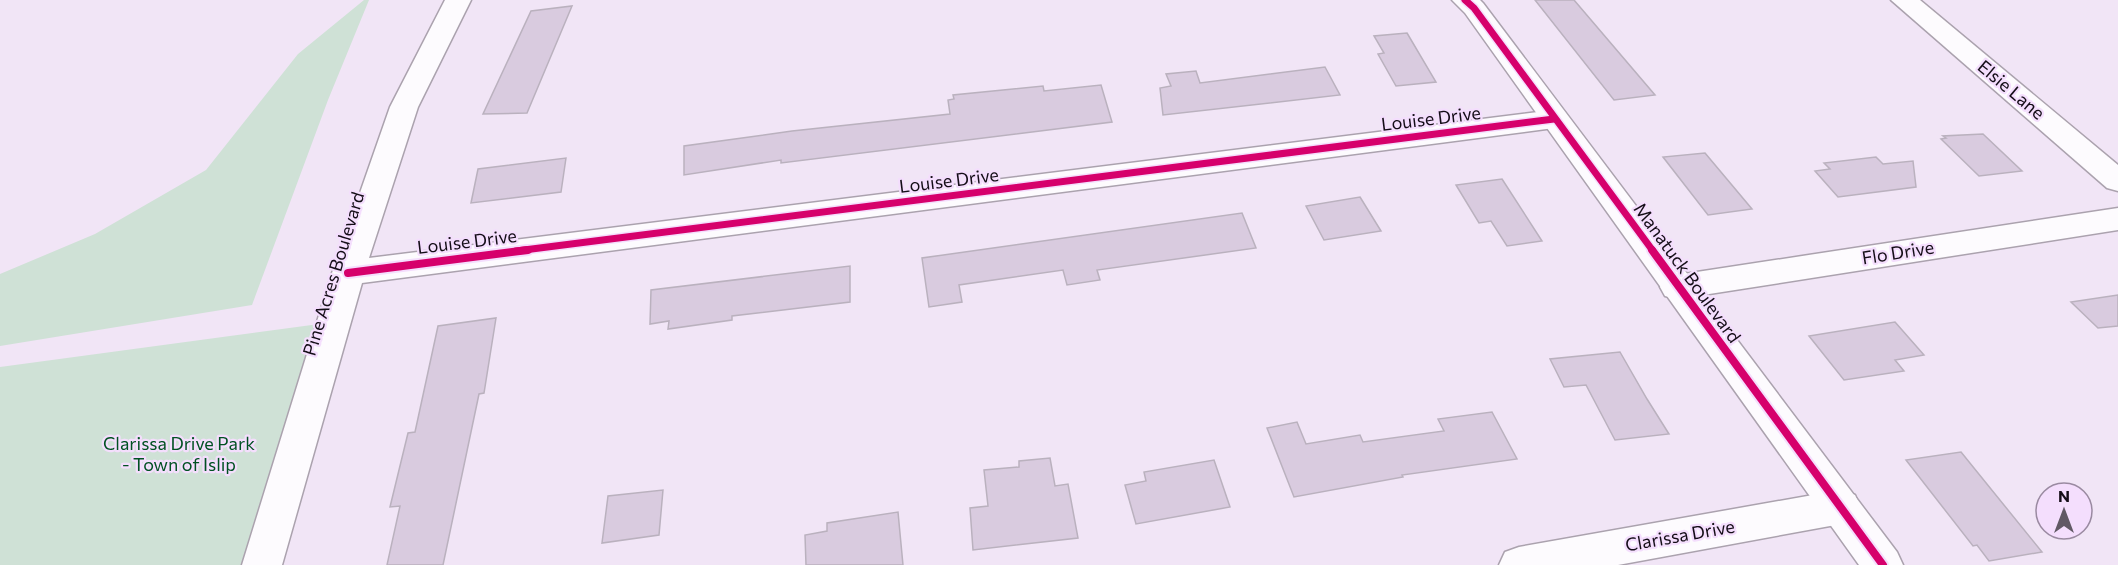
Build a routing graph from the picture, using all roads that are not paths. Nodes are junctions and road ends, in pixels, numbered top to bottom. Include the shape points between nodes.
1 (458, 0) edge
2 (1465, 0) edge
3 (1904, 0) edge
4 (1554, 119) junction
5 (2118, 181) edge
6 (2118, 219) edge
7 (348, 273) junction
8 (1677, 287) junction
9 (1841, 507) junction
10 (262, 565) edge
11 (1519, 565) edge
12 (1883, 565) edge

1 - 7 street, Pine Acres Boulevard via 404,107
2 - 4 street, Manatuck Boulevard
3 - 5 street, Elsie Lane
4 - 7 street, Louise Drive
4 - 8 street, Manatuck Boulevard
6 - 8 street, Flo Drive
7 - 10 street, Pine Acres Boulevard
8 - 9 street, Manatuck Boulevard
9 - 11 street, Clarissa Drive
9 - 12 street, Manatuck Boulevard

